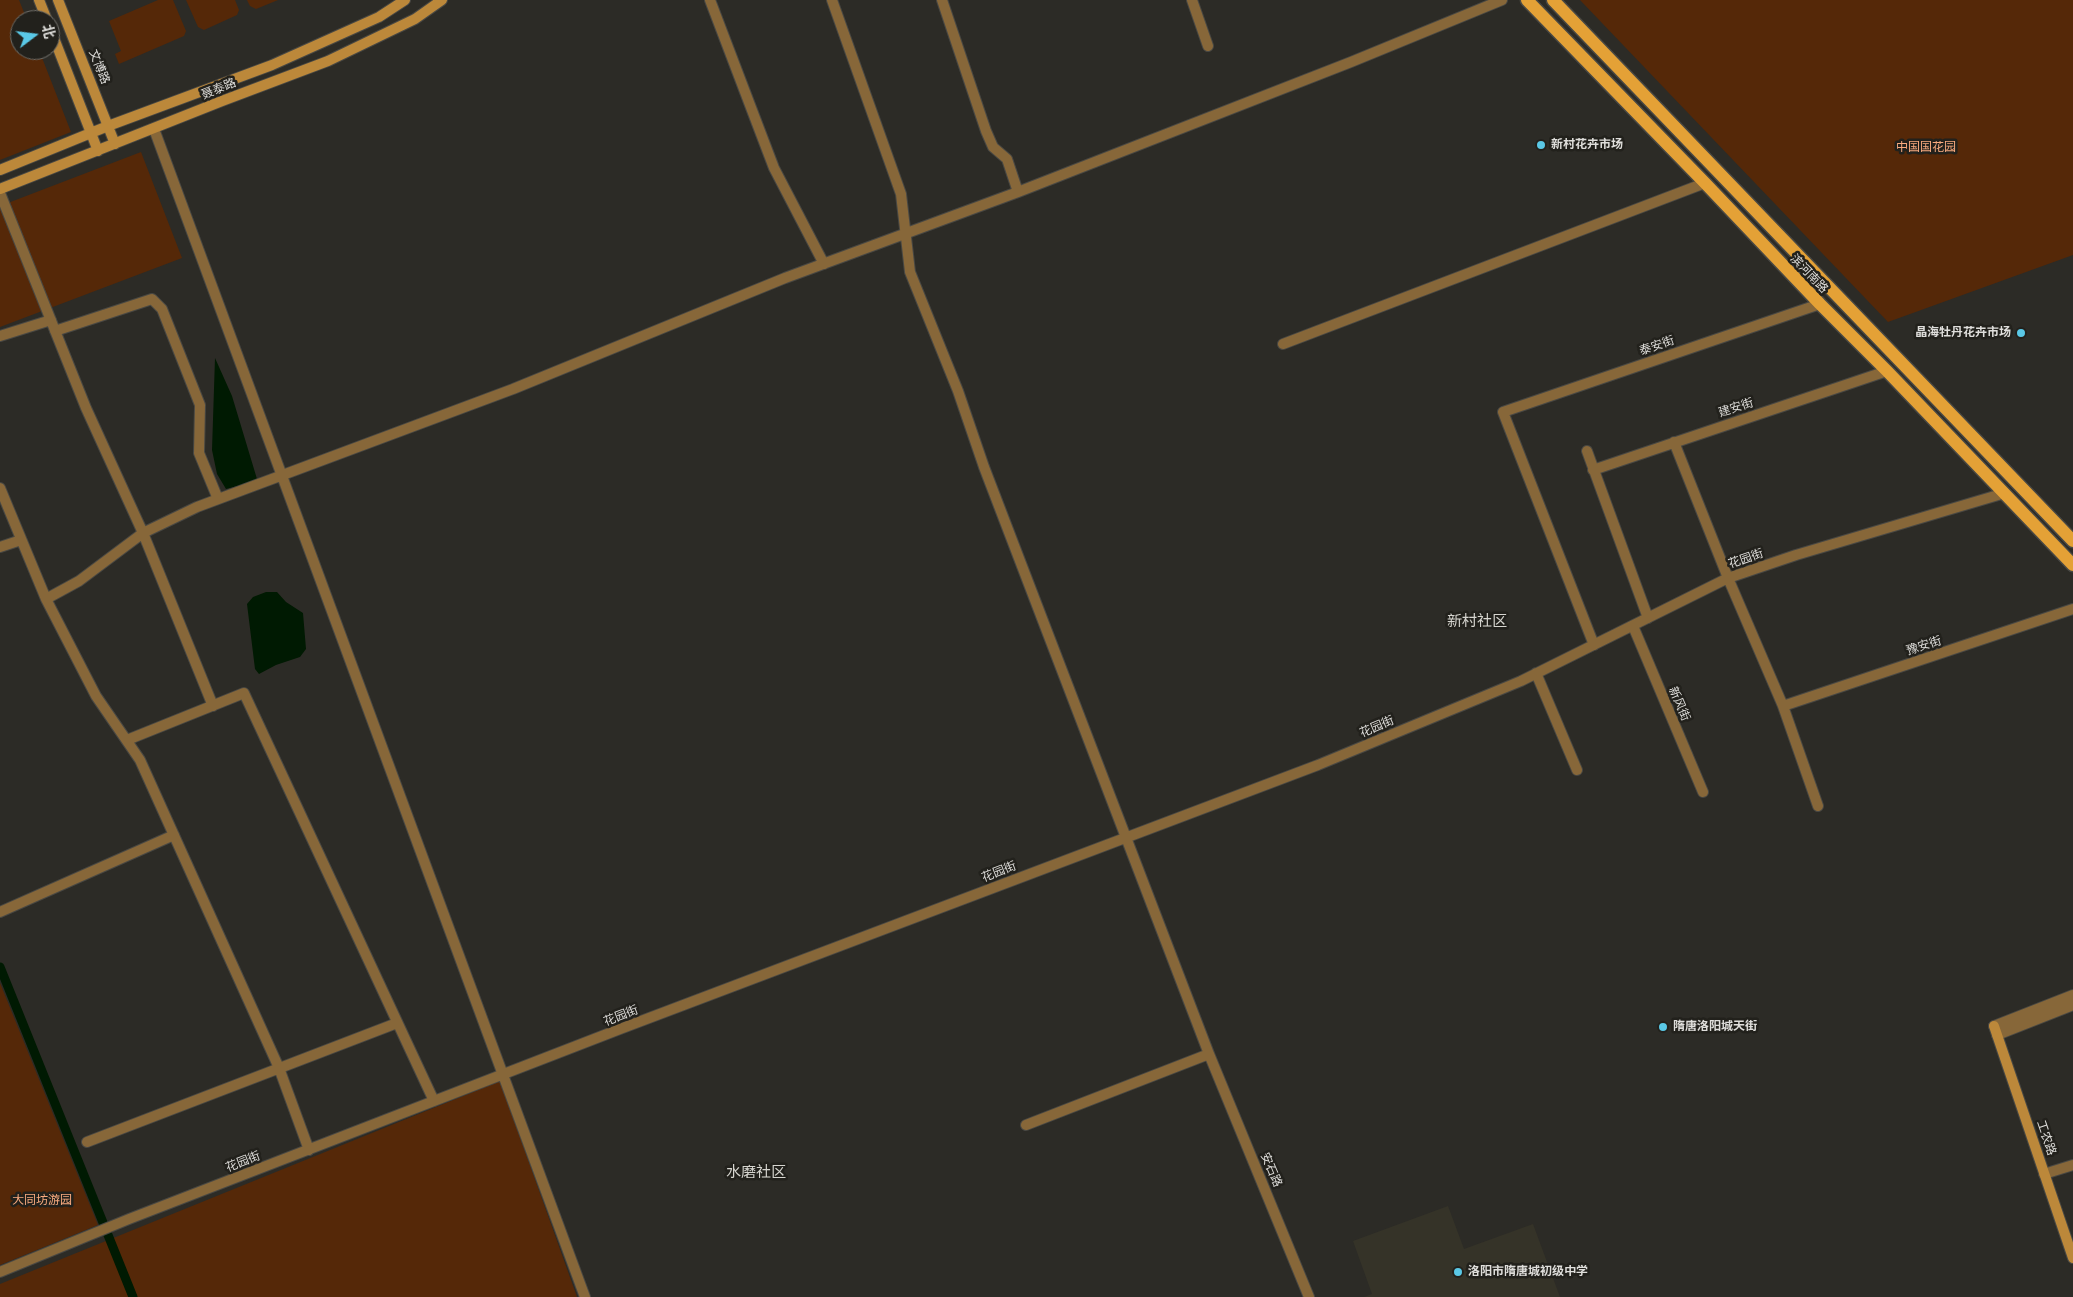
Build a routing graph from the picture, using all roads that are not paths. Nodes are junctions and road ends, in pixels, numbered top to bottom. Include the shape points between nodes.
1 (58, 0) edge
2 (405, 0) edge
3 (442, 0) edge
4 (710, 0) edge
5 (832, 0) edge
6 (942, 0) edge
7 (1192, 0) edge
8 (1502, 0) edge
9 (1527, 0) edge
10 (1553, 0) edge
11 (1208, 46) dead end
12 (60, 54) edge
13 (108, 126) junction
14 (154, 129) junction
15 (91, 133) junction
16 (116, 144) junction
17 (98, 150) junction
18 (0, 170) edge
19 (1705, 183) junction
20 (0, 191) edge
21 (1018, 192) junction
22 (1764, 219) junction
23 (1751, 232) junction
24 (904, 234) junction
25 (824, 264) junction
26 (1820, 304) junction
27 (51, 320) junction
28 (55, 330) junction
29 (0, 336) edge
30 (1283, 344) dead end
31 (1887, 371) junction
32 (1674, 442) junction
33 (1587, 451) dead end
34 (1593, 470) junction
35 (281, 474) junction
36 (0, 488) edge
37 (2005, 493) junction
38 (218, 499) junction
39 (143, 534) junction
40 (21, 540) junction
41 (2073, 541) edge
42 (0, 547) edge
43 (2073, 564) edge
44 (1728, 578) junction
45 (46, 599) junction
46 (2073, 609) edge
47 (1648, 618) junction
48 (1633, 626) junction
49 (1594, 645) junction
50 (1536, 673) junction
51 (213, 706) junction
52 (1783, 706) junction
53 (127, 740) junction
54 (1577, 770) dead end
55 (1703, 792) dead end
56 (1818, 806) dead end
57 (174, 835) junction
58 (1125, 838) junction
59 (0, 912) edge
60 (2073, 995) edge
61 (2073, 1005) edge
62 (397, 1022) junction
63 (1999, 1030) junction
64 (1208, 1054) junction
65 (279, 1068) junction
66 (503, 1075) junction
67 (434, 1101) junction
68 (1026, 1125) dead end
69 (87, 1142) dead end
70 (308, 1150) junction
71 (2073, 1165) edge
72 (2048, 1173) junction
73 (2073, 1238) edge
74 (2073, 1258) edge
75 (0, 1272) edge
76 (585, 1297) edge
77 (1309, 1297) edge

1 - 13 main road, 文博路
2 - 13 main road, 聂泰路 via 379,17 272,65
3 - 14 main road, 聂泰路 via 415,19 360,47
4 - 25 street via 774,168
5 - 24 street, 安石路 via 901,194
6 - 21 street via 986,131 993,147 1007,159
7 - 11 street
8 - 21 street
9 - 19 main road, 滨河南路
10 - 22 main road, 滨河南路
12 - 15 main road
13 - 15 main road, 聂泰路
13 - 16 main road, 文博路
14 - 16 main road, 聂泰路
14 - 35 street
15 - 17 main road
15 - 18 main road, 聂泰路
16 - 17 main road, 聂泰路
17 - 20 main road, 聂泰路
19 - 23 main road, 滨河南路
19 - 30 street
20 - 27 street
21 - 24 street
22 - 23 main road
22 - 41 main road, 滨河南路
23 - 26 main road, 滨河南路
24 - 25 street
24 - 58 street, 安石路 via 910,272 958,391 987,476
25 - 35 street via 514,389
26 - 31 main road, 滨河南路
26 - 49 street, 泰安街 via 1503,412
27 - 28 street
27 - 29 street
28 - 38 street via 152,300 162,308 200,405 200,453
28 - 39 street
31 - 32 street, 建安街
31 - 37 main road, 滨河南路
32 - 34 street, 建安街
32 - 44 street
33 - 34 street
34 - 47 street
35 - 38 street
35 - 66 street
36 - 40 street
37 - 43 main road, 滨河南路
37 - 44 street, 花园街
38 - 39 street
39 - 45 street via 79,581
39 - 51 street
40 - 42 street
40 - 45 street
44 - 47 street, 花园街
44 - 52 street
45 - 53 street via 96,696
46 - 52 street, 豫安街
47 - 48 street, 花园街
48 - 49 street, 花园街
48 - 55 street, 新风街
49 - 50 street, 花园街
50 - 54 street
50 - 58 street, 花园街 via 1318,765
51 - 53 street
51 - 62 street via 244,694
52 - 56 street
53 - 57 street via 140,760
57 - 59 street
57 - 65 street
58 - 64 street, 安石路
58 - 66 street, 花园街
60 - 63 street
61 - 63 street
62 - 65 street
62 - 67 street
63 - 72 main road, 工农路
64 - 68 street
64 - 77 street, 安石路
65 - 69 street
65 - 70 street
66 - 67 street, 花园街
66 - 76 street
67 - 70 street, 花园街
70 - 75 street, 花园街
71 - 72 street
72 - 73 main road, 工农路
72 - 74 main road, 工农路

